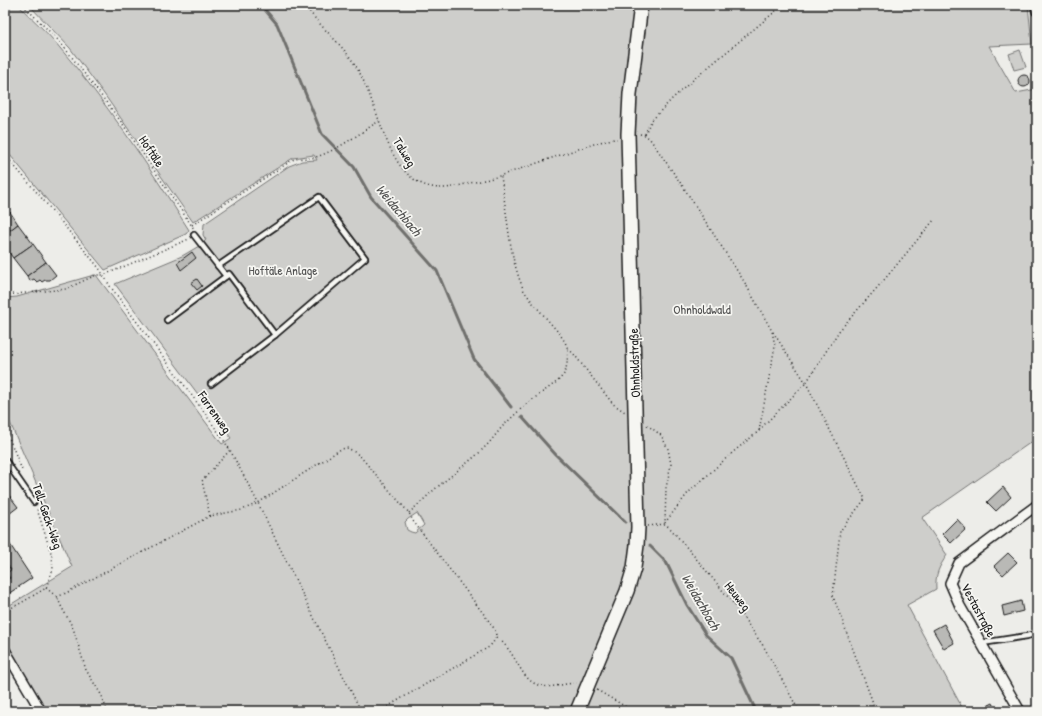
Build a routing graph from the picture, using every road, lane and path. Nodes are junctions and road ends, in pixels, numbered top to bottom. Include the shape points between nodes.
1 (23, 5) edge
2 (305, 5) edge
3 (641, 5) edge
4 (783, 5) edge
5 (1036, 5) edge
6 (1037, 11) edge
7 (379, 121) junction
8 (645, 135) junction
9 (628, 136) junction
10 (5, 155) edge
11 (500, 176) junction
12 (934, 220) dead end
13 (192, 225) junction
14 (194, 235) junction
15 (218, 266) junction
16 (104, 275) junction
17 (226, 276) junction
18 (5, 295) edge
19 (167, 320) dead end
20 (772, 331) junction
21 (275, 335) junction
22 (568, 349) junction
23 (806, 383) junction
24 (211, 384) dead end
25 (635, 418) junction
26 (5, 428) edge
27 (759, 430) junction
28 (230, 450) junction
29 (5, 460) edge
30 (23, 473) dead end
31 (34, 502) joint
32 (258, 503) junction
33 (1037, 505) edge
34 (409, 513) junction
35 (210, 516) junction
36 (664, 524) junction
37 (638, 527) junction
38 (46, 588) junction
39 (57, 596) junction
40 (5, 611) edge
41 (1037, 633) edge
42 (496, 637) junction
43 (982, 643) junction
44 (5, 650) edge
45 (588, 685) junction
46 (874, 706) junction
47 (41, 711) edge
48 (107, 711) edge
49 (361, 711) edge
50 (380, 711) edge
51 (577, 711) edge
52 (633, 711) edge
53 (799, 711) edge
54 (865, 711) edge
55 (876, 711) edge
56 (1020, 711) edge

1 - 13 path, Hoftäle via 71,56 122,123
2 - 7 path, Talweg via 356,67
3 - 9 main road, Ohnholdstraße via 630,94
4 - 8 path via 678,94 652,120
5 - 6 street
7 - 11 path, Talweg via 400,165 417,182 426,186 447,188
7 - 13 path via 333,150 314,158 294,159
8 - 9 path, Talweg
8 - 20 path via 680,182 745,283
9 - 11 path, Talweg via 543,160
9 - 25 main road, Ohnholdstraße
10 - 16 path, Farrenweg
11 - 22 path via 514,262 524,291 559,333
12 - 23 path via 839,331
13 - 14 path, Hoftäle
14 - 15 lane
14 - 16 path
15 - 17 lane
15 - 21 lane via 320,197 365,258
16 - 18 path via 66,289
16 - 28 path, Farrenweg
17 - 19 lane
17 - 21 lane via 229,274
20 - 23 path
20 - 27 path via 775,346
21 - 24 lane
22 - 25 path via 613,404
22 - 34 path via 567,364 558,381 525,405 478,454
23 - 27 path
23 - 46 path via 866,499 840,531 833,596
25 - 36 path via 660,435 668,449 671,464 666,488
25 - 37 main road, Ohnholdstraße
26 - 30 path, Tell-Geck-Weg
27 - 36 path via 688,493
28 - 32 path, Farrenweg
28 - 35 path via 202,481
29 - 31 lane
31 - 38 path, Tell-Geck-Weg via 52,556 53,569
32 - 34 path via 341,449 348,448 359,455
32 - 35 path via 242,510
32 - 49 path, Farrenweg
33 - 43 street, Vestastraße via 959,563 950,583
34 - 42 path via 492,626
35 - 39 path
36 - 37 path
36 - 53 path, Heuweg via 733,603 760,640
37 - 45 main road, Ohnholdstraße via 638,545 627,592
38 - 39 path
38 - 40 path
39 - 48 path via 74,630 86,670 102,696
41 - 43 lane
42 - 45 path via 511,653 527,678 535,684 553,686 576,682
42 - 50 path via 489,647
43 - 56 street, Vestastraße
44 - 47 street
45 - 51 main road, Ohnholdstraße
45 - 52 path
46 - 54 path
46 - 55 path

